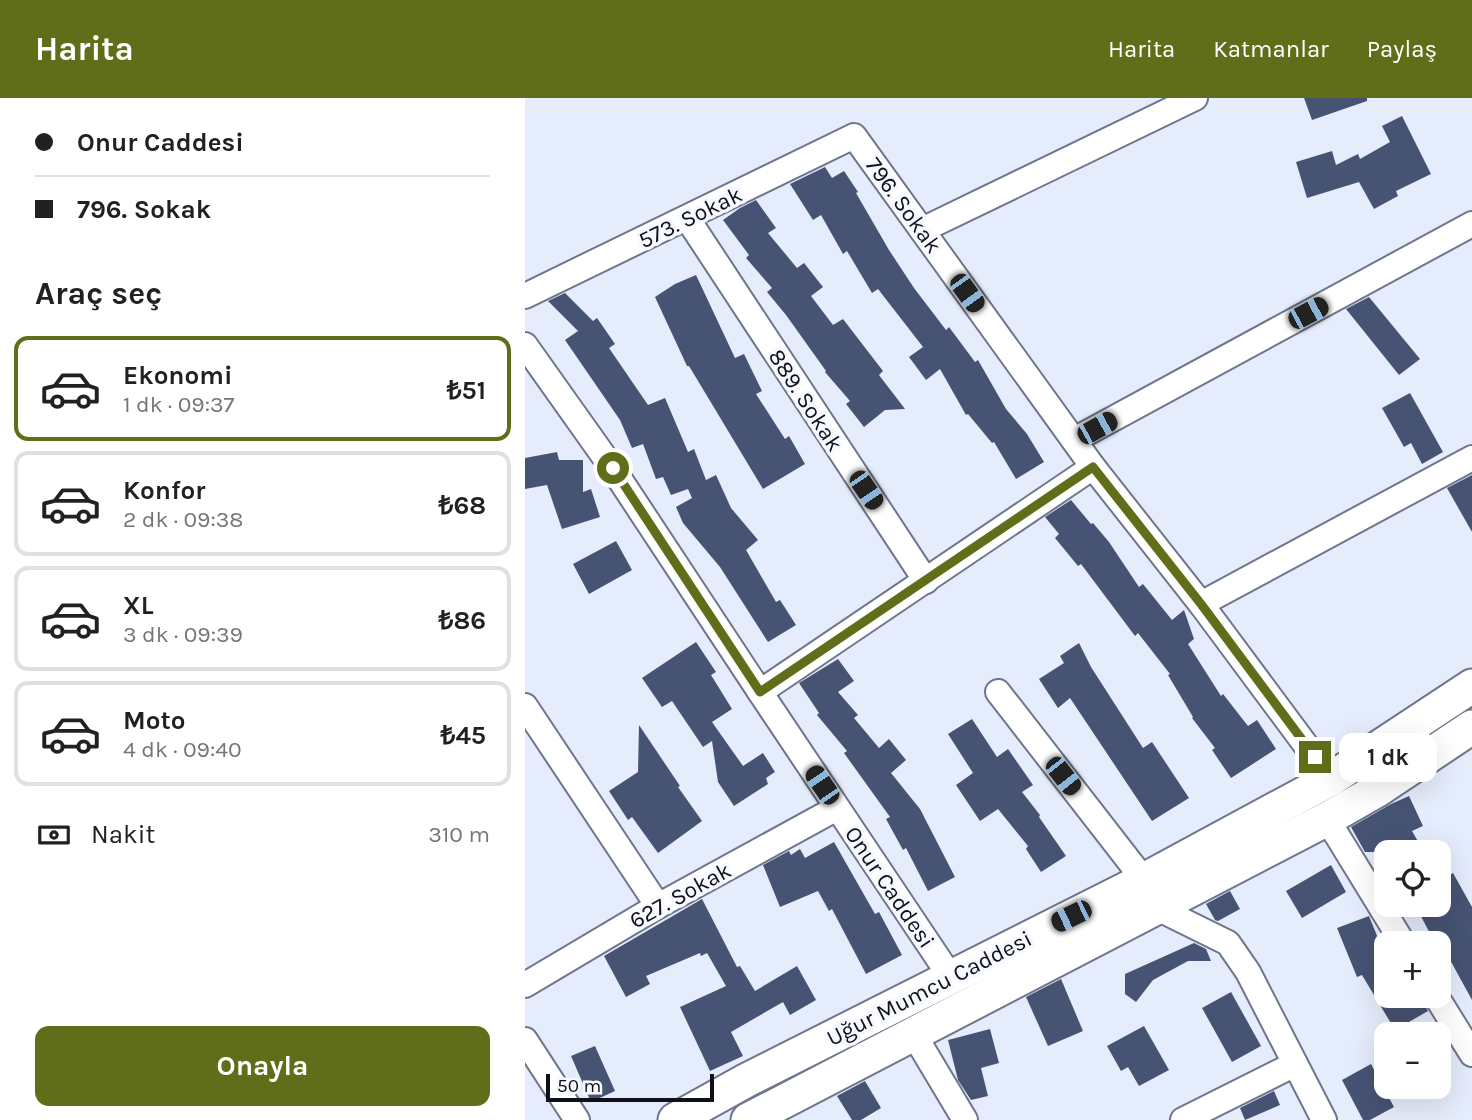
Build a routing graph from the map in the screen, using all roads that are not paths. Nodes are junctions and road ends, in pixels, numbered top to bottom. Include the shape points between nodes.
1 (1195, 98) edge
2 (854, 136) joint
3 (687, 218) junction
4 (1472, 224) edge
5 (922, 230) junction
6 (525, 296) edge
7 (525, 345) edge
8 (1074, 440) junction
9 (1472, 458) edge
10 (1093, 467) junction
11 (926, 581) junction
12 (1201, 604) junction
13 (1472, 686) edge
14 (760, 692) junction
15 (998, 692) dead end
16 (525, 706) edge
17 (1472, 727) edge
18 (1331, 779) junction
19 (837, 808) junction
20 (1327, 819) junction
21 (1151, 894) junction
22 (658, 906) junction
23 (1396, 931) edge
24 (950, 976) junction
25 (525, 985) edge
26 (1443, 1008) edge
27 (913, 1033) junction
28 (525, 1040) edge
29 (1472, 1055) edge
30 (1295, 1064) junction
31 (577, 1120) edge
32 (675, 1120) edge
33 (748, 1120) edge
34 (965, 1120) edge
35 (1184, 1120) edge
36 (1324, 1120) edge

1 - 5 street
2 - 3 street, 573. Sokak
2 - 5 street, 796. Sokak
3 - 6 street, 573. Sokak
3 - 11 street, 889. Sokak
4 - 8 street
5 - 8 street, 796. Sokak
7 - 14 street, Onur Caddesi via 613,468
8 - 10 street, 796. Sokak
9 - 12 street
10 - 11 street
10 - 12 street, 796. Sokak
11 - 14 street
12 - 18 street, 796. Sokak
13 - 18 street, Uğur Mumcu Caddesi
14 - 19 street, Onur Caddesi
15 - 21 street
16 - 22 street
17 - 20 street, Uğur Mumcu Caddesi
18 - 21 street, Uğur Mumcu Caddesi
19 - 22 street, 627. Sokak
19 - 24 street, Onur Caddesi
20 - 21 street, Uğur Mumcu Caddesi
20 - 23 street
21 - 24 street, Uğur Mumcu Caddesi
21 - 27 street, Uğur Mumcu Caddesi
21 - 30 street via 1228,943
22 - 25 street, 627. Sokak
24 - 32 street, Uğur Mumcu Caddesi
26 - 29 street
27 - 33 street, Uğur Mumcu Caddesi
27 - 34 street
28 - 31 street
30 - 35 street
30 - 36 street

